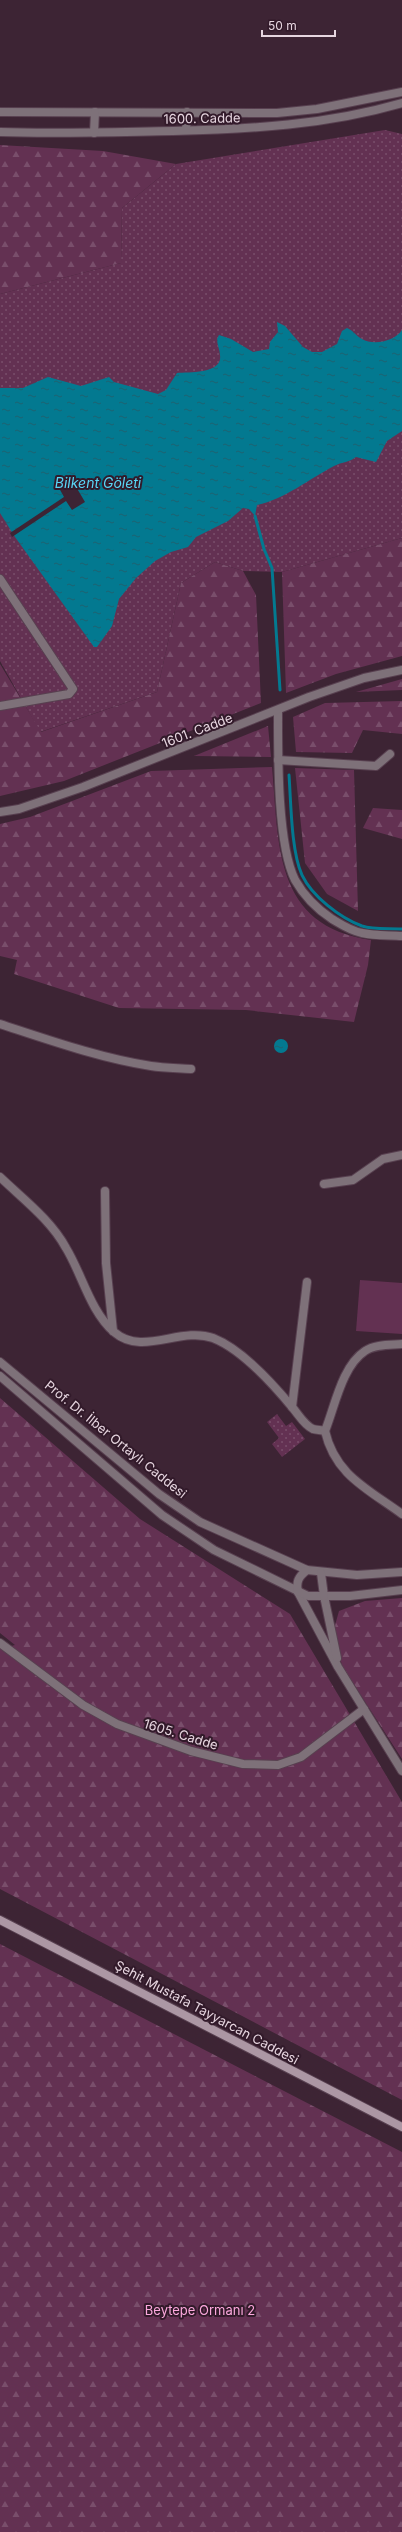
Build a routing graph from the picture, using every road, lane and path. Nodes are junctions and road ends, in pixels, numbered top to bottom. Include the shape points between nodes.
1 (402, 92) edge
2 (402, 103) edge
3 (0, 112) edge
4 (95, 112) junction
5 (187, 112) junction
6 (186, 130) junction
7 (0, 132) edge
8 (94, 133) junction
9 (0, 579) edge
10 (402, 670) edge
11 (0, 706) edge
12 (278, 711) junction
13 (390, 754) dead end
14 (278, 760) junction
15 (0, 812) edge
16 (402, 936) edge
17 (0, 1024) edge
18 (191, 1069) dead end
19 (402, 1155) edge
20 (0, 1177) edge
21 (324, 1184) dead end
22 (105, 1191) dead end
23 (307, 1282) dead end
24 (113, 1331) junction
25 (402, 1344) edge
26 (0, 1362) edge
27 (0, 1376) edge
28 (292, 1407) junction
29 (325, 1431) junction
30 (402, 1514) edge
31 (307, 1570) junction
32 (402, 1572) edge
33 (321, 1573) junction
34 (402, 1590) edge
35 (298, 1592) junction
36 (324, 1596) junction
37 (0, 1643) edge
38 (338, 1667) junction
39 (364, 1709) junction
40 (402, 1771) edge
41 (0, 1920) edge
42 (402, 2127) edge

1 - 5 street, 1600. Cadde via 303,111 238,114
2 - 6 street, 1600. Cadde via 323,122 248,129
3 - 4 street, 1600. Cadde
4 - 5 street, 1600. Cadde
4 - 8 street
5 - 6 street
6 - 8 street, 1600. Cadde
7 - 8 street, 1600. Cadde
9 - 11 street via 73,689 69,694
10 - 12 street, 1601. Cadde via 364,678
12 - 14 street
12 - 15 street, 1601. Cadde via 83,787 19,809
13 - 14 street via 376,766
14 - 16 street via 285,846 295,879 310,901 344,927 362,933
17 - 18 street via 115,1058 152,1066
19 - 21 street via 383,1159 353,1180
20 - 24 street via 40,1215 66,1247 102,1320
22 - 24 street via 106,1270
23 - 28 street
24 - 28 street via 123,1339 134,1342 196,1334 213,1338 244,1358
25 - 29 street via 383,1345 366,1350 354,1362
26 - 31 street, Prof. Dr. İlber Ortaylı Caddesi via 159,1494 200,1522
27 - 35 street, Prof. Dr. İlber Ortaylı Caddesi via 162,1515 214,1550
28 - 29 street via 304,1423 314,1429
29 - 30 street via 329,1449 346,1473
31 - 33 street, Prof. Dr. İlber Ortaylı Caddesi
31 - 35 street via 299,1576 296,1584
32 - 33 street, Prof. Dr. İlber Ortaylı Caddesi via 357,1575
33 - 36 street
34 - 36 street, Prof. Dr. İlber Ortaylı Caddesi
35 - 36 street, Prof. Dr. İlber Ortaylı Caddesi via 308,1596
35 - 38 street
36 - 38 street
37 - 39 street, 1605. Cadde via 83,1706 117,1724 191,1751 243,1764 278,1765 302,1757
38 - 39 street
39 - 40 street
41 - 42 main road, Şehit Mustafa Tayyarcan Caddesi

